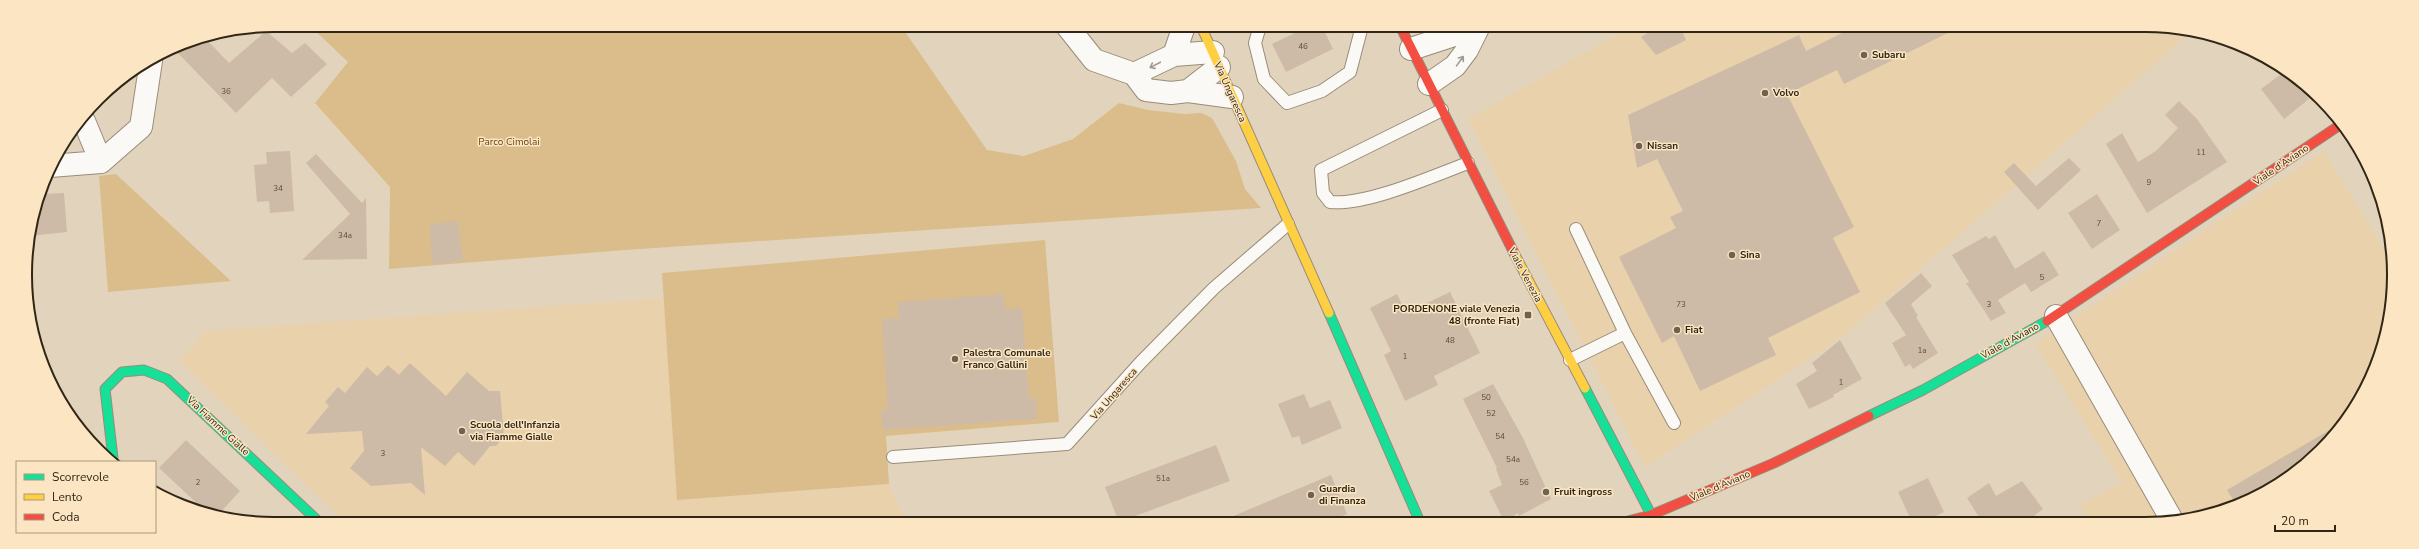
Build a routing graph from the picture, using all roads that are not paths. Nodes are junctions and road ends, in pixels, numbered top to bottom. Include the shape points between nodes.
1 (1072, 32) edge
2 (1182, 32) edge
3 (1204, 32) edge
4 (1258, 32) edge
5 (1360, 32) edge
6 (1403, 32) edge
7 (1460, 32) edge
8 (1476, 32) edge
9 (1411, 49) junction
10 (1174, 55) junction
11 (1216, 60) junction
12 (150, 66) edge
13 (1134, 74) junction
14 (1429, 84) junction
15 (1188, 91) junction
16 (1232, 97) junction
17 (1442, 110) junction
18 (85, 123) edge
19 (2337, 127) edge
20 (101, 162) junction
21 (1468, 163) junction
22 (58, 165) edge
23 (1288, 224) junction
24 (1576, 229) dead end
25 (2056, 316) junction
26 (1625, 333) junction
27 (1570, 360) junction
28 (1674, 423) dead end
29 (113, 455) edge
30 (893, 457) dead end
31 (2169, 515) edge
32 (314, 517) edge
33 (1418, 517) edge
34 (1652, 517) edge
35 (1655, 517) edge

1 - 13 street via 1094,60
2 - 10 street
3 - 11 street, Via Ungaresca
4 - 5 lane via 1255,43 1264,79 1287,103 1322,91 1350,72
6 - 9 street, Viale Venezia
7 - 9 street
14 -> 8 street via 1456,66
9 - 14 street, Viale Venezia
10 - 11 street
10 -> 13 street
11 - 15 street
11 - 16 street, Via Ungaresca
12 - 20 street via 141,127
13 - 15 street via 1146,90 1171,93
14 - 17 street, Viale Venezia
15 - 16 street
16 - 23 street, Via Ungaresca
17 - 21 street, Viale Venezia
17 - 21 lane via 1321,170 1323,193 1330,202 1341,204 1397,190
18 - 20 street
19 - 25 street, Viale d'Aviano
20 - 22 street
21 - 27 street, Viale Venezia
23 - 30 lane, Via Ungaresca via 1214,288 1067,444
23 - 33 street, Via Ungaresca
24 - 26 lane
25 - 31 street
25 - 35 street, Viale d'Aviano via 1923,390 1774,463
26 - 27 lane
26 - 28 lane
27 - 34 street, Viale Venezia
29 - 32 street, Via Fiamme Gialle via 105,389 122,372 144,370 167,379

